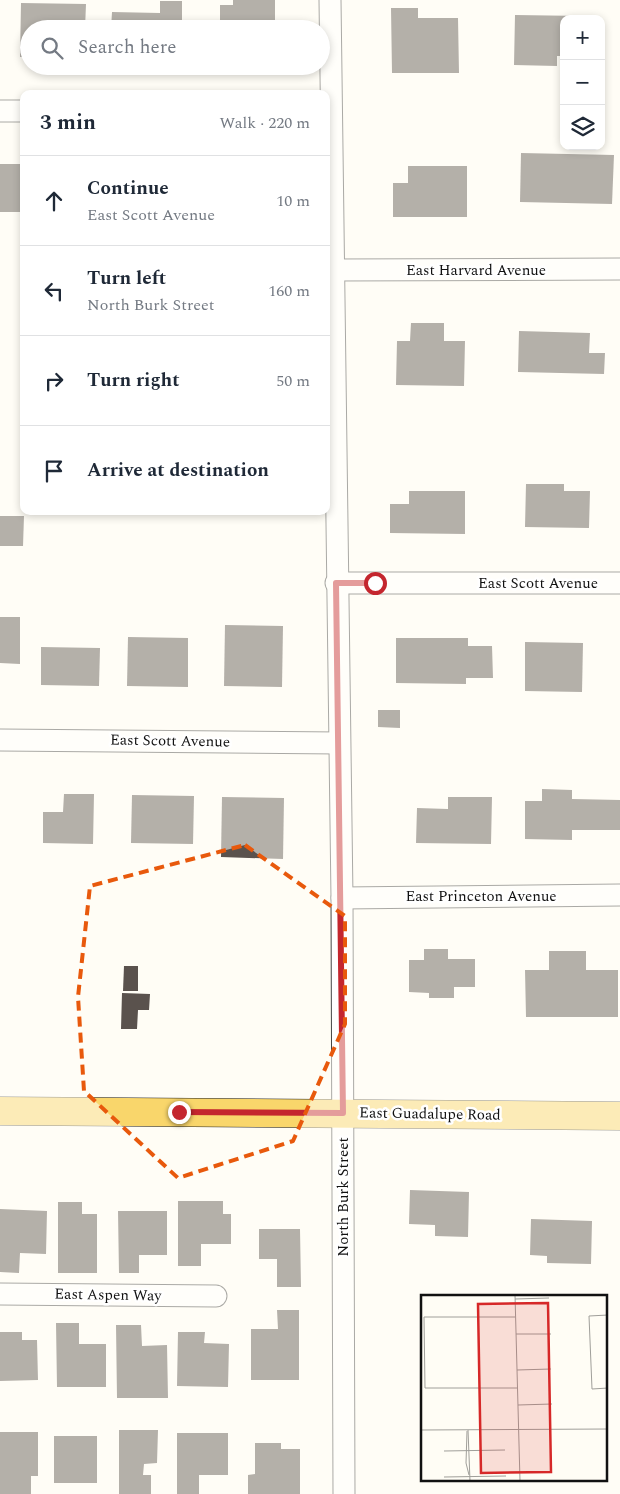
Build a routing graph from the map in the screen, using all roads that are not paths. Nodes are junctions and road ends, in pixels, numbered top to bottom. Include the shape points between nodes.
1 (330, 0) edge
2 (330, 20) edge
3 (329, 75) edge
4 (328, 90) edge
5 (0, 111) edge
6 (20, 112) edge
7 (330, 176) edge
8 (620, 269) edge
9 (333, 270) junction
10 (336, 583) junction
11 (620, 583) edge
12 (0, 740) edge
13 (339, 743) junction
14 (620, 895) edge
15 (342, 898) junction
16 (0, 1110) edge
17 (343, 1113) junction
18 (620, 1116) edge
19 (0, 1294) edge
20 (216, 1296) dead end
21 (344, 1494) edge

1 - 2 street, North Burk Street
3 - 4 street, North Burk Street
5 - 6 street
7 - 9 street, North Burk Street
8 - 9 street, East Harvard Avenue
9 - 10 street, North Burk Street
10 - 11 street, East Scott Avenue
10 - 13 street, North Burk Street
12 - 13 street, East Scott Avenue
13 - 15 street, North Burk Street
14 - 15 street, East Princeton Avenue
15 - 17 street, North Burk Street
16 - 17 main road, East Guadalupe Road
17 - 18 main road, East Guadalupe Road
17 - 21 street, North Burk Street
19 - 20 street, East Aspen Way

